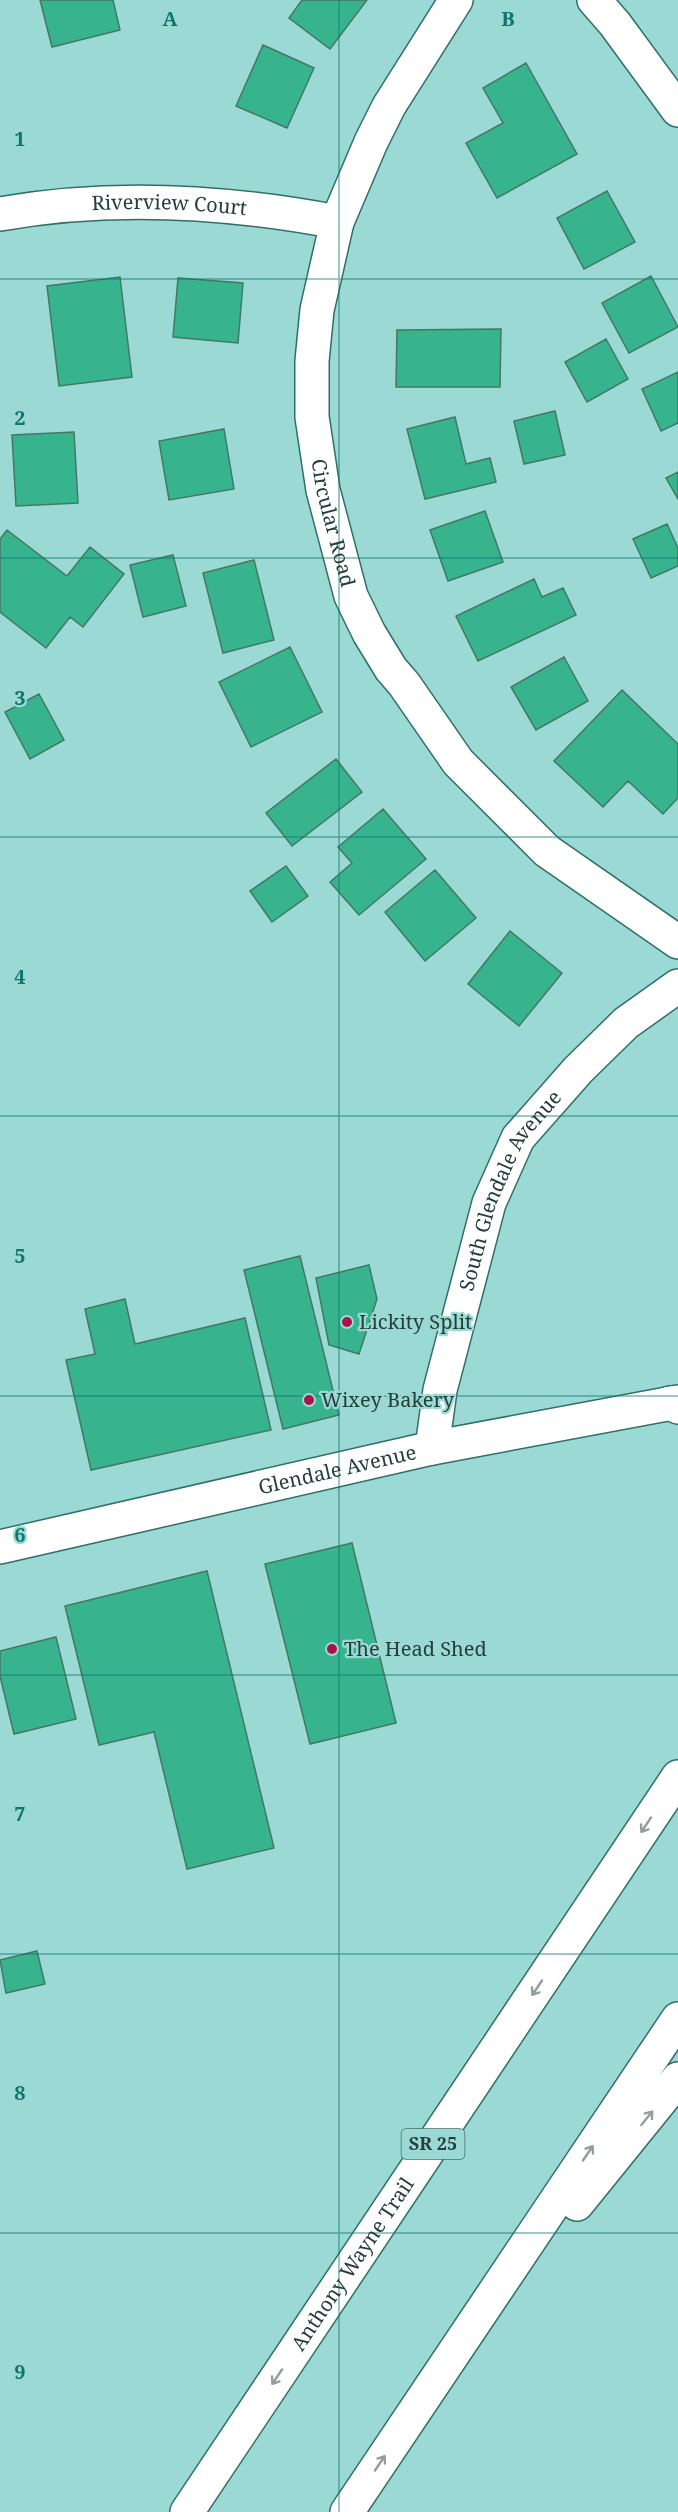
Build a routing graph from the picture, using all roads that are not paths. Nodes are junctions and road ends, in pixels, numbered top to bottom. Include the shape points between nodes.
1 (456, 0) edge
2 (594, 0) edge
3 (678, 110) edge
4 (0, 214) edge
5 (337, 222) junction
6 (678, 942) edge
7 (678, 986) edge
8 (675, 1404) edge
9 (432, 1448) junction
10 (0, 1547) edge
11 (678, 1777) edge
12 (678, 2007) edge
13 (678, 2019) edge
14 (655, 2053) junction
15 (678, 2079) edge
16 (439, 2376) junction
17 (187, 2512) edge
18 (347, 2512) edge

1 - 5 main road, Circular Road via 389,106
2 - 3 main road
4 - 5 main road, Riverview Court via 92,202 148,201 271,209
5 - 6 main road, Circular Road via 317,310 312,417 323,490 351,596 364,624 391,669 458,762 502,808 547,850
7 - 9 main road, South Glendale Avenue via 626,1023 518,1138 489,1203 440,1390
8 - 9 main road, Glendale Avenue
9 - 10 main road, Glendale Avenue
11 -> 17 main road, Anthony Wayne Trail / SR 25
12 - 14 main road
13 - 14 main road
16 -> 14 main road
16 -> 15 main road
18 -> 16 main road

